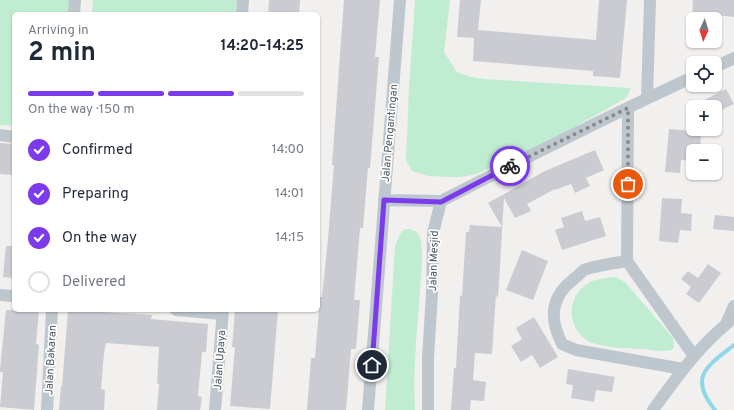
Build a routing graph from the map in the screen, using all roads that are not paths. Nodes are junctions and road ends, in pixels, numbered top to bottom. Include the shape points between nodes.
1 (75, 0) edge
2 (244, 0) edge
3 (400, 0) edge
4 (650, 0) edge
5 (74, 12) edge
6 (242, 12) edge
7 (734, 58) edge
8 (722, 64) edge
9 (686, 80) edge
10 (647, 98) junction
11 (628, 108) junction
12 (0, 135) edge
13 (12, 137) edge
14 (384, 200) junction
15 (441, 202) junction
16 (627, 261) junction
17 (0, 295) edge
18 (12, 296) edge
19 (734, 306) edge
20 (52, 312) edge
21 (223, 312) edge
22 (730, 321) edge
23 (694, 356) junction
24 (683, 369) junction
25 (47, 410) edge
26 (215, 410) edge
27 (368, 410) edge
28 (428, 410) edge
29 (653, 410) edge

1 - 5 street
2 - 6 street
3 - 14 street, Jalan Pengantingan
4 - 10 street
7 - 8 street
9 - 10 street
10 - 11 street
11 - 15 street via 532,154
11 - 16 street
12 - 13 street
14 - 15 street
14 - 27 street, Jalan Pengantingan
15 - 28 street, Jalan Mesjid via 432,233
16 - 23 street
16 - 24 street via 585,270 568,283 557,297 553,313 562,344 576,350
17 - 18 street
19 - 22 street
20 - 25 street, Jalan Bakaran
21 - 26 street, Jalan Upaya
22 - 23 street
23 - 24 street
24 - 29 street

